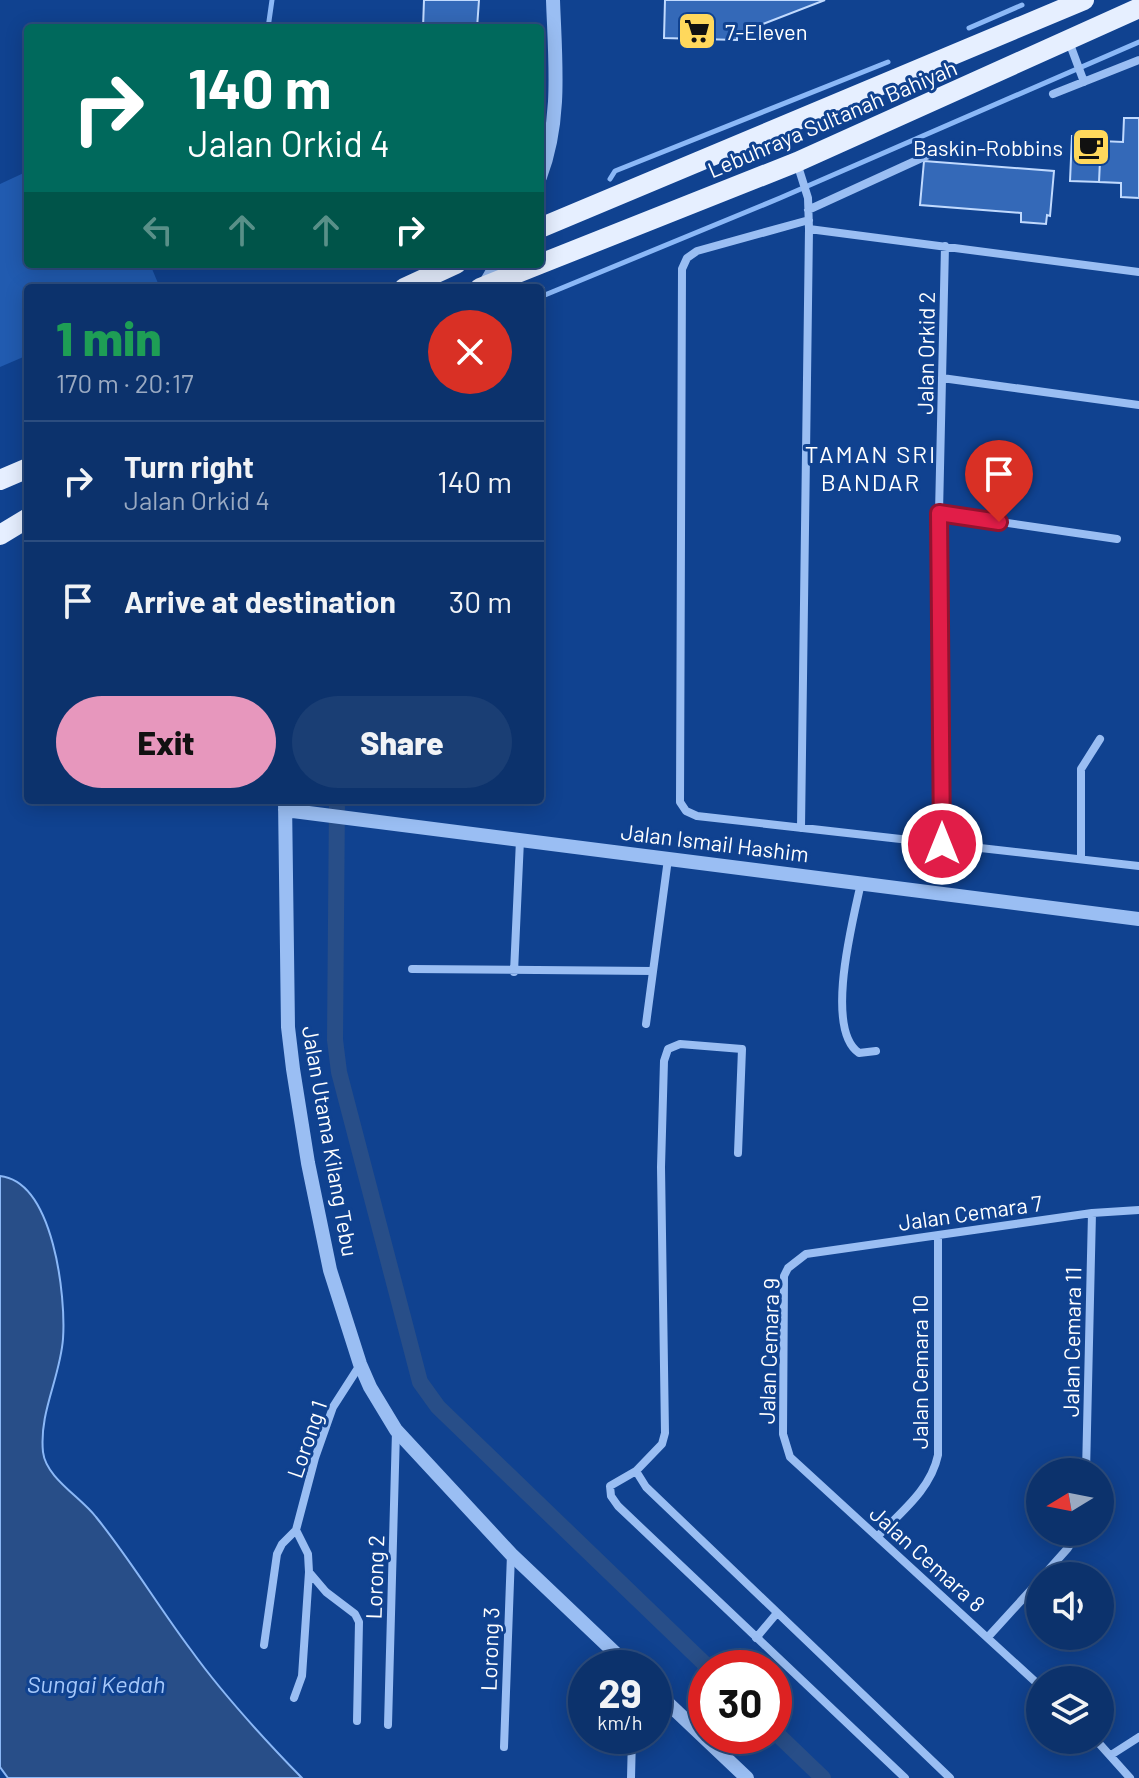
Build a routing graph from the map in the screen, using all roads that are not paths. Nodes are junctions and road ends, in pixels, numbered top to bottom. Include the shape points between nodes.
1 (553, 0) edge
2 (1084, 0) edge
3 (1139, 8) edge
4 (1071, 47) junction
5 (1139, 60) edge
6 (1083, 78) junction
7 (1053, 94) dead end
8 (937, 151) dead end
9 (544, 163) edge
10 (799, 169) junction
11 (809, 219) junction
12 (544, 226) edge
13 (945, 246) junction
14 (544, 263) edge
15 (447, 268) edge
16 (530, 268) edge
17 (1139, 272) edge
18 (413, 284) edge
19 (490, 284) edge
20 (942, 378) junction
21 (1139, 405) edge
22 (24, 470) edge
23 (0, 480) edge
24 (939, 513) junction
25 (24, 520) edge
26 (0, 535) edge
27 (1117, 539) dead end
28 (1100, 739) dead end
29 (285, 805) edge
30 (801, 828) junction
31 (520, 840) junction
32 (942, 844) junction
33 (668, 859) junction
34 (1081, 859) junction
35 (1139, 866) edge
36 (861, 883) junction
37 (1139, 919) edge
38 (412, 969) dead end
39 (653, 971) junction
40 (514, 972) junction
41 (646, 1024) dead end
42 (876, 1051) dead end
43 (738, 1153) dead end
44 (1139, 1210) edge
45 (1092, 1213) junction
46 (938, 1235) junction
47 (806, 1254) joint
48 (360, 1364) junction
49 (396, 1430) junction
50 (790, 1457) joint
51 (1086, 1458) edge
52 (636, 1471) junction
53 (296, 1530) junction
54 (878, 1536) junction
55 (1069, 1546) edge
56 (511, 1554) junction
57 (1056, 1562) edge
58 (309, 1572) junction
59 (1026, 1595) edge
60 (777, 1613) junction
61 (988, 1637) junction
62 (756, 1638) junction
63 (264, 1645) dead end
64 (612, 1650) edge
65 (1026, 1673) edge
66 (294, 1698) dead end
67 (672, 1707) edge
68 (357, 1721) dead end
69 (388, 1725) dead end
70 (1139, 1737) edge
71 (504, 1747) dead end
72 (632, 1754) edge
73 (1111, 1755) joint
74 (631, 1778) edge
75 (747, 1778) edge
76 (905, 1778) edge
77 (950, 1778) edge
78 (1130, 1778) edge

1 - 9 street via 557,95
2 - 12 main road, Lebuhraya Sultanah Bahiyah
3 - 4 main road, Lebuhraya Sultanah Bahiyah
4 - 6 street
4 - 10 main road, Lebuhraya Sultanah Bahiyah via 964,89
5 - 6 street
6 - 7 street
8 - 11 street
10 - 11 street
10 - 14 main road, Lebuhraya Sultanah Bahiyah
11 - 13 street
11 - 30 street
11 - 30 street via 697,251 682,269 680,802 697,816
13 - 17 street
13 - 20 street, Jalan Orkid 2
15 - 18 main road
16 - 19 main road, Lebuhraya Sultanah Bahiyah
20 - 21 street
20 - 24 street, Jalan Orkid 2
22 - 23 main road
24 - 27 street
24 - 32 street, Jalan Orkid 2
25 - 26 main road
28 - 34 street via 1081,769
29 - 31 street, Jalan Ismail Hashim
29 - 48 street, Jalan Utama Kilang Tebu via 293,1069 330,1270
30 - 32 street
31 - 33 street, Jalan Ismail Hashim
31 - 40 street
32 - 34 street
33 - 36 street, Jalan Ismail Hashim
33 - 39 street
34 - 35 street
36 - 37 street, Jalan Ismail Hashim
36 - 42 street via 843,969 845,1029 859,1053
38 - 40 street
39 - 40 street
39 - 41 street
43 - 52 street via 742,1049 680,1044 668,1049 661,1167 665,1433 662,1444
44 - 45 street, Jalan Cemara 7
45 - 46 street, Jalan Cemara 7
45 - 51 street, Jalan Cemara 11
46 - 47 street, Jalan Cemara 7
46 - 54 street, Jalan Cemara 10 via 935,1472
47 - 50 street, Jalan Cemara 9 via 784,1276 783,1434
48 - 49 street, Jalan Utama Kilang Tebu
48 - 53 street, Lorong 1 via 333,1407
49 - 56 street, Jalan Utama Kilang Tebu
49 - 69 street, Lorong 2
50 - 54 street, Jalan Cemara 8
52 - 60 street via 646,1487
52 - 62 street via 610,1486 611,1496
53 - 58 street via 308,1554
53 - 63 street, Lorong 1 via 277,1554
54 - 61 street, Jalan Cemara 8
55 - 57 street
56 - 64 street, Jalan Utama Kilang Tebu
56 - 71 street, Lorong 3
58 - 66 street via 302,1676
58 - 68 street via 359,1622
59 - 61 street
60 - 62 street
60 - 77 street
61 - 65 street, Jalan Cemara 8
62 - 76 street
67 - 75 street
70 - 73 street
72 - 74 street
73 - 78 street

